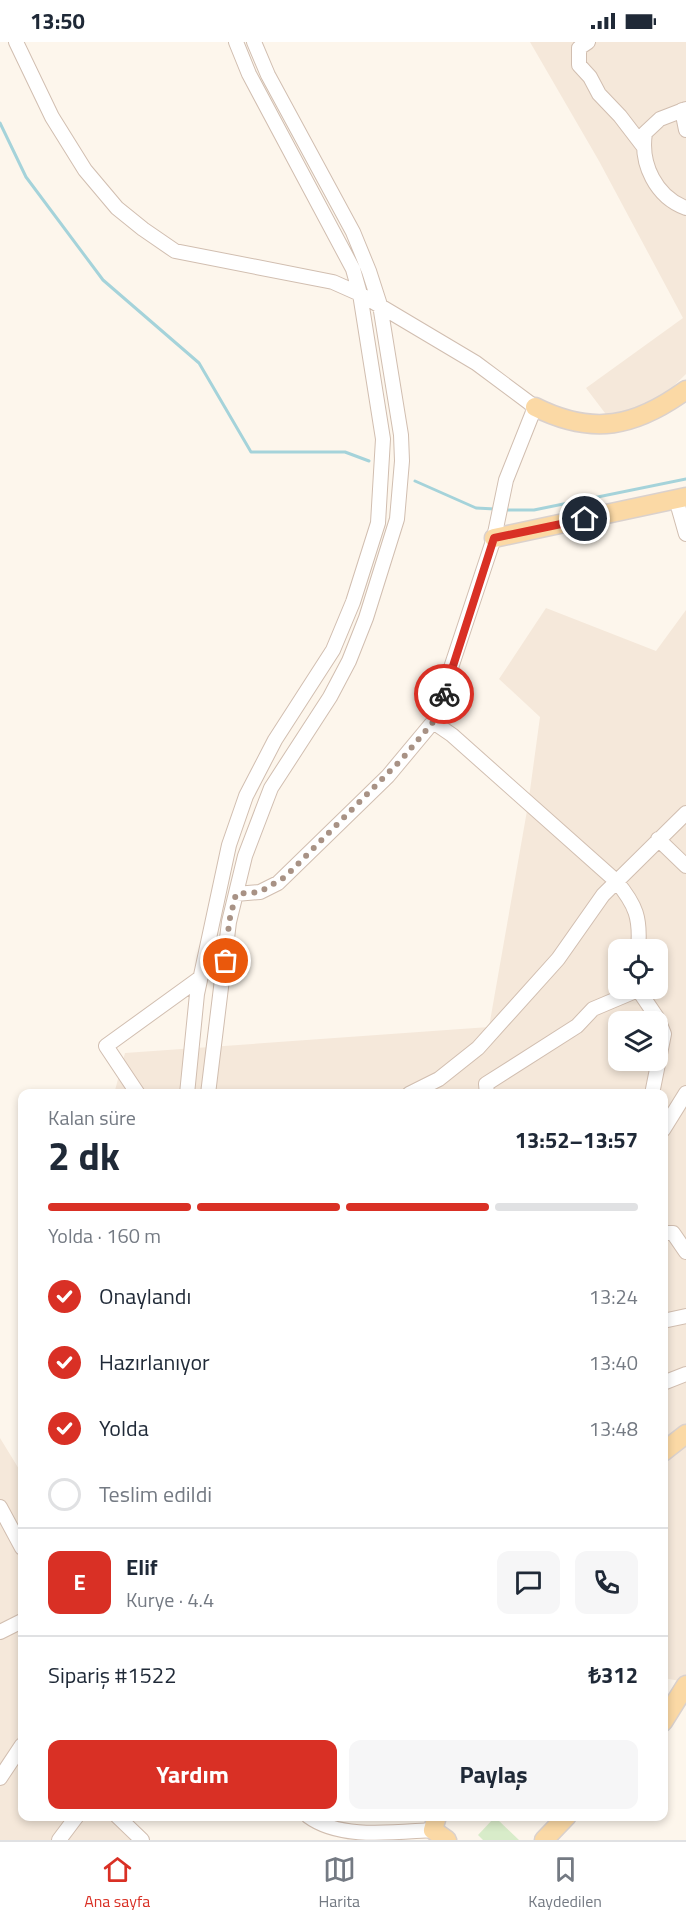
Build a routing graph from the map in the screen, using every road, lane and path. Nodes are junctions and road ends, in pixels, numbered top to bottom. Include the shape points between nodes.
1 (16, 42) edge
2 (236, 42) edge
3 (254, 42) edge
4 (588, 42) edge
5 (684, 110) edge
6 (686, 130) edge
7 (643, 146) junction
8 (686, 208) edge
9 (360, 294) junction
10 (380, 305) junction
11 (686, 390) edge
12 (535, 407) junction
13 (681, 498) edge
14 (496, 530) junction
15 (686, 534) edge
16 (433, 722) junction
17 (686, 813) edge
18 (658, 839) junction
19 (686, 866) edge
20 (616, 881) junction
21 (236, 894) junction
22 (639, 939) edge
23 (200, 978) junction
24 (615, 999) edge
25 (644, 999) edge
26 (135, 1089) edge
27 (188, 1089) edge
28 (209, 1089) edge
29 (419, 1089) edge
30 (486, 1089) edge
31 (653, 1089) edge
32 (686, 1093) edge
33 (668, 1122) edge
34 (668, 1233) edge
35 (686, 1252) edge
36 (686, 1316) edge
37 (668, 1320) edge
38 (686, 1374) edge
39 (668, 1381) edge
40 (686, 1434) edge
41 (668, 1448) edge
42 (0, 1507) edge
43 (18, 1541) edge
44 (18, 1623) edge
45 (0, 1632) edge
46 (686, 1685) edge
47 (668, 1714) edge
48 (18, 1751) edge
49 (0, 1778) edge
50 (73, 1821) edge
51 (122, 1821) edge
52 (313, 1821) edge
53 (562, 1821) edge
54 (439, 1829) edge
55 (59, 1840) edge
56 (142, 1840) edge
57 (544, 1840) edge

1 - 9 street via 52,117 85,170 117,208 143,229 175,250 333,282
2 - 9 street via 249,74 353,269
3 - 10 street via 353,232
4 - 7 street via 579,48 579,65
5 - 6 street
5 - 7 street via 660,119 645,133
7 - 8 street via 648,173 673,203
9 - 10 street
9 - 23 street via 383,439 378,524 333,650 275,741 246,796 229,845
10 - 12 street via 476,363
10 - 21 street via 401,435 397,519 349,662 271,788 245,856
11 - 12 main road via 657,410 615,425 560,420
12 - 14 street via 506,480
13 - 14 main road
13 - 15 street
14 - 16 street
16 - 20 street
16 - 21 street via 388,776 278,883 260,892
17 - 18 street
18 - 19 street
18 - 20 street
20 - 22 street via 635,903
20 - 29 street via 558,959 478,1048 439,1079
21 - 28 street via 229,922
23 - 26 street via 106,1046
23 - 27 street
24 - 30 street via 593,1009 577,1026 486,1084
25 - 31 street via 664,1034
32 - 33 street
34 - 35 street via 674,1233
36 - 37 street
38 - 39 street
40 - 41 main road
42 - 43 street
44 - 45 street
46 - 47 main road
48 - 49 street
50 - 55 street
51 - 56 street
52 - 54 street via 320,1827 349,1834
53 - 57 main road

